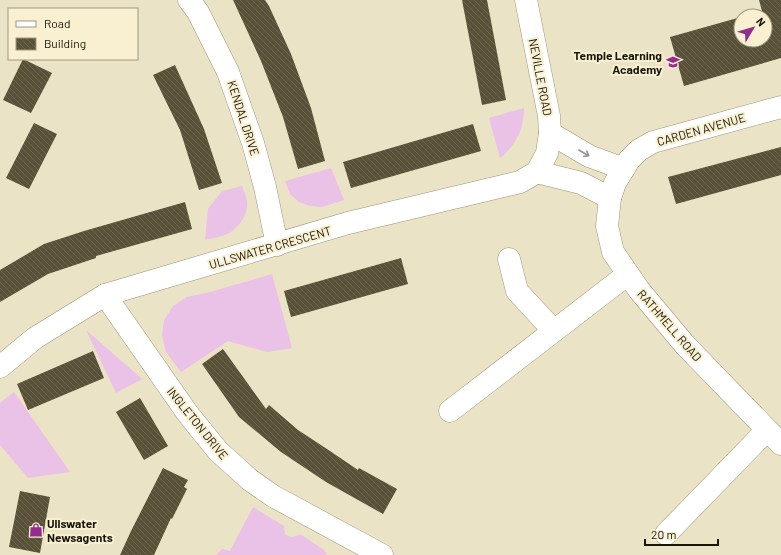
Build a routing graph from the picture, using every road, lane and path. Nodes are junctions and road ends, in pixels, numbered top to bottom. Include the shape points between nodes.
1 (190, 0) edge
2 (526, 0) edge
3 (781, 107) edge
4 (549, 144) junction
5 (537, 172) junction
6 (616, 183) junction
7 (277, 245) junction
8 (509, 259) dead end
9 (628, 274) junction
10 (105, 295) junction
11 (554, 331) junction
12 (0, 366) edge
13 (450, 412) dead end
14 (774, 437) edge
15 (666, 534) dead end
16 (382, 555) edge

1 - 7 street, KENDAL DRIVE via 228,72 253,143
2 - 4 street, NEVILLE ROAD via 548,110
3 - 6 street, CARDEN AVENUE via 653,142 638,150
4 - 5 street
4 -> 6 street via 589,156
5 - 6 street via 581,183
5 - 7 street, ULLSWATER CRESCENT via 520,182 348,224
6 - 9 street, RATHMELL ROAD via 607,226 613,252
7 - 10 street, ULLSWATER CRESCENT
8 - 11 street via 517,291
9 - 11 street
9 - 14 street, RATHMELL ROAD via 685,345
10 - 12 street, ULLSWATER CRESCENT via 35,338
10 - 16 street, INGLETON DRIVE via 188,414 218,451 250,480 273,496
11 - 13 street
14 - 15 street

